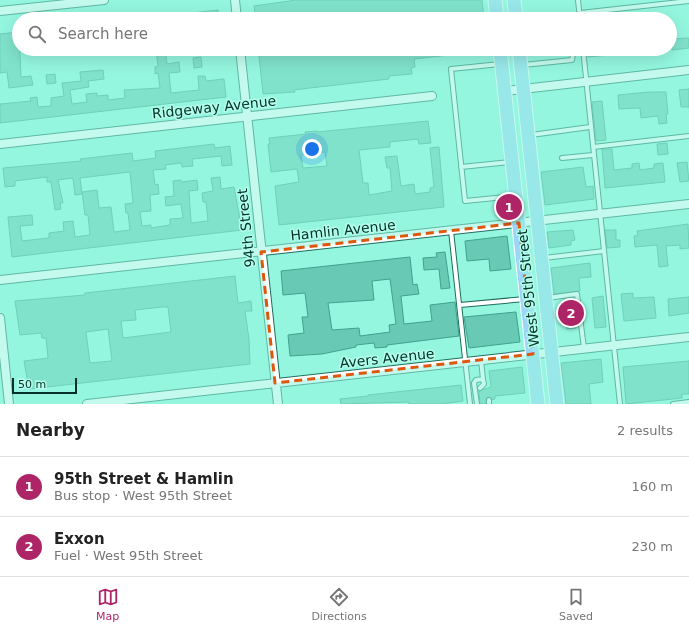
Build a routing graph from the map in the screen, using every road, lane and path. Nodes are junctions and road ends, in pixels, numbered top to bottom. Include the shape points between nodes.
1 (104, 0) edge
2 (235, 0) edge
3 (495, 0) edge
4 (514, 0) edge
5 (578, 0) edge
6 (689, 1) edge
7 (0, 11) edge
8 (236, 12) edge
9 (496, 12) edge
10 (515, 12) edge
11 (580, 12) edge
12 (589, 12) edge
13 (241, 56) edge
14 (501, 56) edge
15 (520, 56) edge
16 (573, 56) edge
17 (584, 56) edge
18 (502, 63) junction
19 (521, 65) junction
20 (689, 70) edge
21 (586, 82) junction
22 (523, 88) junction
23 (505, 91) junction
24 (432, 96) dead end
25 (247, 117) junction
26 (590, 127) junction
27 (528, 136) junction
28 (689, 136) edge
29 (0, 144) edge
30 (593, 147) junction
31 (594, 155) junction
32 (562, 158) dead end
33 (512, 162) junction
34 (461, 167) junction
35 (516, 196) junction
36 (689, 204) edge
37 (600, 214) junction
38 (537, 221) junction
39 (519, 223) junction
40 (451, 231) junction
41 (604, 251) junction
42 (261, 252) junction
43 (541, 258) junction
44 (0, 280) edge
45 (546, 298) junction
46 (527, 299) junction
47 (460, 305) junction
48 (0, 318) edge
49 (689, 337) edge
50 (614, 345) junction
51 (2, 348) edge
52 (584, 349) junction
53 (551, 352) junction
54 (533, 354) junction
55 (481, 360) junction
56 (466, 362) junction
57 (275, 383) junction
58 (485, 383) junction
59 (480, 388) dead end
60 (689, 402) edge
61 (9, 404) edge
62 (87, 404) edge
63 (278, 404) edge
64 (470, 404) edge
65 (477, 404) edge
66 (538, 404) edge
67 (557, 404) edge
68 (620, 404) edge
69 (673, 404) edge

1 - 7 street
2 - 8 street
3 - 9 main road
4 - 10 main road
5 - 11 lane
6 - 12 lane
13 - 25 street, 94th Street
14 - 18 main road, West 95th Street
15 - 19 main road, West 95th Street
16 - 19 lane via 572,60
17 - 21 lane
18 - 23 main road, West 95th Street
18 - 34 lane via 451,69
19 - 22 main road, West 95th Street
20 - 21 street
21 - 22 street
21 - 26 lane
22 - 23 street
22 - 27 main road, West 95th Street
23 - 33 main road, West 95th Street
24 - 25 street, Ridgeway Avenue
25 - 29 street, Ridgeway Avenue
25 - 42 street, 94th Street
26 - 27 lane
26 - 30 lane
27 - 38 main road, West 95th Street
28 - 30 lane
30 - 31 lane
31 - 32 lane
31 - 37 lane
33 - 34 lane
33 - 35 main road, West 95th Street
34 - 35 lane via 465,201
35 - 39 main road, West 95th Street
36 - 37 street, Hamlin Avenue
37 - 38 street, Hamlin Avenue
37 - 41 lane
38 - 39 street, Hamlin Avenue
38 - 43 main road, West 95th Street
39 - 40 street, Hamlin Avenue
39 - 46 main road, West 95th Street
40 - 42 street, Hamlin Avenue
40 - 47 lane
41 - 43 lane
41 - 50 lane
42 - 44 street, Hamlin Avenue
42 - 57 street, 94th Street
43 - 45 main road, West 95th Street
45 - 52 lane via 577,294
45 - 53 main road, West 95th Street
46 - 47 lane
46 - 54 main road, West 95th Street
47 - 56 lane
48 - 51 street
49 - 50 street, Avers Avenue
50 - 52 street, Avers Avenue
50 - 68 lane
51 - 61 street
52 - 53 street, Avers Avenue
53 - 54 street, Avers Avenue
53 - 67 main road, West 95th Street
54 - 55 street, Avers Avenue
54 - 66 main road, West 95th Street
55 - 56 street, Avers Avenue
55 - 58 lane
56 - 57 street, Avers Avenue
56 - 64 lane
57 - 62 street, Avers Avenue
57 - 63 street, 94th Street
58 - 59 lane
58 - 65 lane via 476,380 474,383
60 - 69 lane

